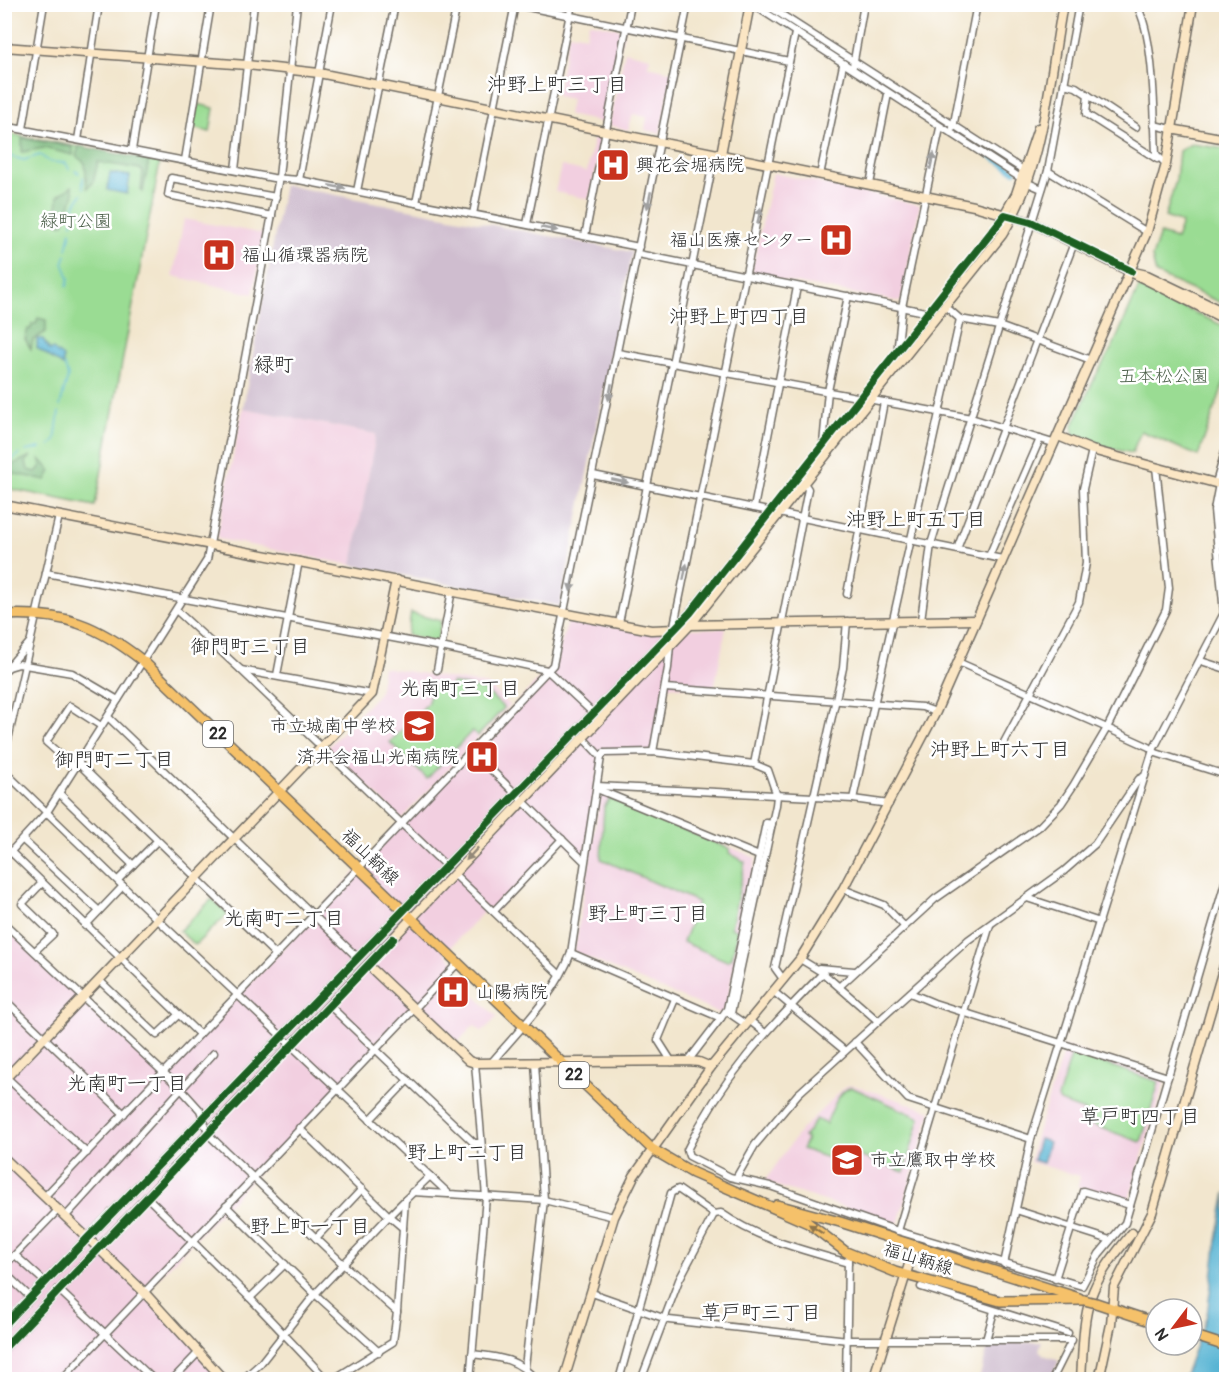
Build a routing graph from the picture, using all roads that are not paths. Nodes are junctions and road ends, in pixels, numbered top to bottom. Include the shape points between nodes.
1 (44, 4) edge
2 (99, 4) edge
3 (156, 4) edge
4 (211, 4) edge
5 (254, 4) edge
6 (297, 4) edge
7 (332, 4) edge
8 (395, 4) edge
9 (457, 4) edge
10 (572, 4) edge
11 (631, 4) edge
12 (688, 4) edge
13 (751, 4) edge
14 (765, 4) edge
15 (864, 4) edge
16 (977, 4) edge
17 (1063, 4) edge
18 (1079, 4) edge
19 (1136, 4) edge
20 (1193, 4) edge
21 (514, 5) edge
22 (570, 16) junction
23 (627, 28) junction
24 (795, 33) junction
25 (681, 39) junction
26 (4, 47) edge
27 (36, 49) junction
28 (742, 51) junction
29 (92, 53) junction
30 (147, 59) junction
31 (789, 61) junction
32 (202, 62) junction
33 (247, 65) junction
34 (843, 65) junction
35 (852, 67) junction
36 (291, 69) junction
37 (319, 73) junction
38 (1064, 84) junction
39 (378, 85) junction
40 (888, 94) junction
41 (1088, 95) junction
42 (438, 98) junction
43 (494, 109) junction
44 (549, 120) junction
45 (1154, 125) junction
46 (4, 126) edge
47 (940, 128) junction
48 (1136, 128) dead end
49 (23, 129) junction
50 (1171, 129) junction
51 (606, 131) junction
52 (952, 131) junction
53 (1227, 139) edge
54 (78, 140) junction
55 (660, 143) junction
56 (132, 150) junction
57 (718, 154) junction
58 (185, 160) junction
59 (769, 164) junction
60 (1166, 165) junction
61 (235, 170) junction
62 (1048, 171) junction
63 (820, 175) junction
64 (279, 177) junction
65 (1025, 177) junction
66 (299, 180) junction
67 (870, 184) junction
68 (1042, 189) junction
69 (357, 191) junction
70 (924, 195) junction
71 (276, 197) junction
72 (416, 203) junction
73 (473, 214) junction
74 (272, 216) junction
75 (1009, 217) junction
76 (1031, 222) junction
77 (527, 224) junction
78 (1147, 232) junction
79 (585, 236) junction
80 (1074, 243) junction
81 (638, 250) junction
82 (692, 265) junction
83 (1131, 271) junction
84 (747, 275) junction
85 (797, 287) junction
86 (848, 296) junction
87 (945, 306) junction
88 (902, 307) junction
89 (930, 313) junction
90 (1227, 313) edge
91 (960, 319) junction
92 (1227, 320) edge
93 (999, 326) junction
94 (1037, 340) junction
95 (618, 353) junction
96 (897, 354) junction
97 (1091, 360) junction
98 (672, 362) junction
99 (726, 373) junction
100 (779, 382) junction
101 (828, 391) junction
102 (866, 399) junction
103 (884, 402) junction
104 (940, 412) junction
105 (971, 418) junction
106 (1004, 427) junction
107 (1040, 439) junction
108 (1055, 440) junction
109 (823, 447) junction
110 (1227, 448) edge
111 (1092, 450) junction
112 (1156, 467) junction
113 (593, 475) junction
114 (804, 483) junction
115 (1220, 485) edge
116 (647, 486) junction
117 (701, 498) junction
118 (4, 505) edge
119 (754, 508) junction
120 (776, 513) junction
121 (59, 516) junction
122 (803, 518) junction
123 (860, 530) junction
124 (911, 539) junction
125 (210, 544) junction
126 (931, 544) junction
127 (957, 549) junction
128 (989, 556) junction
129 (1002, 559) junction
130 (299, 561) junction
131 (46, 573) junction
132 (396, 580) junction
133 (452, 590) junction
134 (847, 594) dead end
135 (183, 598) junction
136 (176, 610) junction
137 (1225, 612) edge
138 (566, 613) junction
139 (4, 615) edge
140 (37, 615) junction
141 (287, 619) junction
142 (921, 620) junction
143 (976, 620) junction
144 (847, 621) junction
145 (893, 621) junction
146 (782, 622) junction
147 (619, 623) junction
148 (691, 624) junction
149 (674, 629) junction
150 (385, 639) junction
151 (32, 640) junction
152 (670, 645) junction
153 (441, 647) junction
154 (143, 661) junction
155 (1201, 661) junction
156 (958, 663) junction
157 (26, 665) junction
158 (1227, 669) edge
159 (7, 670) edge
160 (241, 670) junction
161 (437, 670) dead end
162 (547, 670) junction
163 (277, 675) junction
164 (665, 688) junction
165 (372, 694) junction
166 (1030, 694) junction
167 (767, 696) junction
168 (118, 700) junction
169 (835, 701) junction
170 (874, 704) junction
171 (936, 712) junction
172 (594, 714) junction
173 (108, 717) junction
174 (101, 726) junction
175 (1107, 728) junction
176 (583, 738) junction
177 (324, 747) junction
178 (1000, 748) dead end
179 (470, 749) junction
180 (1153, 750) junction
181 (653, 752) junction
182 (4, 757) edge
183 (601, 757) junction
184 (754, 764) junction
185 (77, 766) junction
186 (4, 771) edge
187 (1227, 775) edge
188 (1145, 776) junction
189 (597, 788) junction
190 (277, 791) junction
191 (60, 794) junction
192 (777, 796) junction
193 (814, 798) junction
194 (519, 799) junction
195 (853, 799) junction
196 (890, 804) junction
197 (47, 812) junction
198 (402, 821) junction
199 (772, 824) junction
200 (234, 838) junction
201 (562, 839) junction
202 (23, 840) junction
203 (157, 841) junction
204 (11, 852) junction
205 (759, 856) junction
206 (4, 859) edge
207 (583, 860) junction
208 (133, 865) junction
209 (358, 868) junction
210 (450, 870) junction
211 (195, 879) junction
212 (1227, 879) edge
213 (42, 883) junction
214 (120, 883) junction
215 (843, 889) junction
216 (1027, 898) junction
217 (99, 911) junction
218 (403, 911) junction
219 (494, 911) junction
220 (314, 915) junction
221 (157, 919) junction
222 (411, 920) junction
223 (4, 922) edge
224 (1100, 922) junction
225 (990, 925) junction
226 (85, 926) junction
227 (904, 926) junction
228 (35, 951) junction
229 (572, 953) junction
230 (276, 955) junction
231 (358, 958) junction
232 (1227, 958) edge
233 (119, 959) junction
234 (800, 959) junction
235 (457, 964) junction
236 (369, 966) junction
237 (816, 968) junction
238 (854, 971) junction
239 (823, 973) junction
240 (560, 975) junction
241 (783, 979) junction
242 (99, 980) junction
243 (840, 986) junction
244 (773, 991) junction
245 (910, 993) junction
246 (238, 994) junction
247 (84, 996) junction
248 (4, 999) edge
249 (675, 999) junction
250 (791, 1005) junction
251 (330, 1006) junction
252 (414, 1008) junction
253 (728, 1012) junction
254 (964, 1012) junction
255 (178, 1015) junction
256 (721, 1018) junction
257 (878, 1021) junction
258 (747, 1022) junction
259 (522, 1026) junction
260 (199, 1034) junction
261 (765, 1034) junction
262 (282, 1036) junction
263 (44, 1038) junction
264 (855, 1042) junction
265 (1062, 1044) junction
266 (293, 1046) junction
267 (375, 1049) junction
268 (845, 1051) junction
269 (214, 1053) dead end
270 (688, 1061) junction
271 (672, 1062) junction
272 (491, 1063) junction
273 (535, 1063) junction
274 (561, 1063) junction
275 (475, 1064) junction
276 (711, 1067) junction
277 (164, 1072) junction
278 (1168, 1077) junction
279 (5, 1078) edge
280 (408, 1080) junction
281 (337, 1088) junction
282 (182, 1089) junction
283 (934, 1109) junction
284 (124, 1114) junction
285 (205, 1120) junction
286 (370, 1120) junction
287 (299, 1128) junction
288 (208, 1135) junction
289 (1031, 1139) junction
290 (480, 1143) junction
291 (652, 1149) junction
292 (87, 1152) junction
293 (4, 1158) edge
294 (430, 1176) junction
295 (252, 1178) junction
296 (736, 1178) junction
297 (362, 1189) junction
298 (412, 1192) junction
299 (449, 1194) junction
300 (45, 1196) junction
301 (147, 1197) junction
302 (486, 1197) junction
303 (405, 1200) junction
304 (544, 1200) junction
305 (758, 1200) junction
306 (1130, 1205) junction
307 (226, 1206) junction
308 (59, 1209) junction
309 (1016, 1210) junction
310 (842, 1211) junction
311 (714, 1214) junction
312 (66, 1216) junction
313 (389, 1216) junction
314 (614, 1217) junction
315 (840, 1221) junction
316 (403, 1228) junction
317 (1071, 1228) junction
318 (898, 1231) junction
319 (1132, 1233) dead end
320 (88, 1238) junction
321 (316, 1238) junction
322 (1110, 1240) junction
323 (191, 1241) junction
324 (915, 1245) junction
325 (99, 1248) junction
326 (848, 1252) junction
327 (15, 1255) junction
328 (848, 1263) junction
329 (285, 1264) junction
330 (1004, 1264) junction
331 (344, 1265) junction
332 (4, 1266) edge
333 (4, 1272) edge
334 (906, 1274) junction
335 (1055, 1279) junction
336 (45, 1282) junction
337 (921, 1287) dead end
338 (58, 1289) junction
339 (143, 1292) junction
340 (592, 1293) junction
341 (315, 1294) junction
342 (963, 1295) junction
343 (31, 1298) junction
344 (250, 1298) junction
345 (1084, 1300) junction
346 (639, 1308) junction
347 (1115, 1310) junction
348 (994, 1311) junction
349 (397, 1312) junction
350 (665, 1318) junction
351 (1144, 1319) edge
352 (4, 1326) edge
353 (283, 1333) junction
354 (1068, 1333) dead end
355 (105, 1334) junction
356 (1204, 1339) edge
357 (848, 1340) junction
358 (885, 1340) junction
359 (986, 1340) junction
360 (1227, 1346) edge
361 (4, 1348) edge
362 (380, 1352) junction
363 (198, 1353) junction
364 (472, 1354) junction
365 (525, 1367) junction
366 (61, 1380) edge
367 (154, 1380) edge
368 (172, 1380) edge
369 (224, 1380) edge
370 (242, 1380) edge
371 (327, 1380) edge
372 (332, 1380) edge
373 (470, 1380) edge
374 (536, 1380) edge
375 (564, 1380) edge
376 (619, 1380) edge
377 (641, 1380) edge
378 (846, 1380) edge
379 (873, 1380) edge
380 (1052, 1380) edge
381 (1081, 1380) edge
382 (1099, 1380) edge

1 - 27 street
2 - 29 street
3 - 30 street
4 - 32 street
5 - 33 street
6 - 36 street
7 - 37 street
8 - 39 street
9 - 42 street
10 - 22 street
11 - 23 street
12 - 25 street
13 - 24 street
13 - 28 street
14 - 35 street
15 - 35 street
16 - 52 street
17 - 65 street via 1040,142
18 - 38 street
19 - 45 street via 1144,21 1149,50
20 - 50 street
21 - 22 street
21 - 43 street
22 - 23 street
22 - 44 street
23 - 25 street
23 - 51 street
24 - 31 street
24 - 34 street
25 - 28 street
25 - 55 street
26 - 27 street
27 - 29 street
27 - 49 street
28 - 31 street
28 - 57 street
29 - 30 street
29 - 54 street
30 - 32 street
30 - 56 street
31 - 59 street
32 - 33 street
32 - 58 street
33 - 36 street
33 - 61 street
34 - 35 street
34 - 63 street
35 - 40 street
35 - 52 street
36 - 37 street
36 - 64 street
37 - 39 street
37 - 66 street
38 - 41 street
38 - 62 street
39 - 42 street
39 - 69 street
40 - 47 street
40 - 67 street
41 - 48 street
41 - 60 street via 1086,114
42 - 43 street
42 - 72 street
43 - 44 street
43 - 73 street
44 - 51 street
44 - 77 street
45 - 50 street
45 - 60 street via 1156,154
46 - 49 street
47 - 52 street
70 -> 47 street
49 - 54 street
50 - 53 street
50 - 60 street
51 - 55 street
51 - 79 street
52 - 65 street
54 - 56 street
55 - 57 street
55 -> 81 street
56 - 58 street
57 - 59 street
57 - 82 street
58 - 61 street
59 - 63 street
84 -> 59 street
60 - 78 street
61 - 64 street
62 - 68 street
62 - 78 street
63 - 67 street
64 - 66 street
64 - 71 street
65 - 68 street
65 - 75 street
66 -> 69 street
67 - 70 street
68 - 76 street
69 - 72 street
70 - 75 street
70 - 88 street
71 - 74 street
71 - 74 street via 171,178 168,195
72 - 73 street
73 - 77 street
74 - 125 street
75 - 76 street
75 - 87 street
75 - 89 street
76 - 80 street
76 - 93 street
77 -> 79 street
78 - 83 street
79 - 81 street
80 - 83 street
80 - 94 street
81 - 82 street
81 - 95 street
82 - 84 street
82 - 98 street
83 - 90 street
83 - 92 street
83 - 97 street
84 - 85 street
84 - 99 street
85 - 86 street
85 - 100 street
86 - 88 street
86 - 101 street
87 - 91 street
87 - 102 street
88 - 89 street
88 - 96 street
89 - 96 street
91 - 93 street
91 - 104 street
93 - 94 street
93 - 105 street
94 - 97 street
94 - 106 street
95 - 98 street
95 -> 113 street
96 - 102 street
97 - 108 street
98 - 99 street
98 - 116 street
99 - 100 street
99 - 117 street
100 - 101 street
100 - 119 street
101 - 102 street
101 - 109 street
102 - 103 street
102 - 109 street
102 - 114 street
103 - 104 street
103 - 123 street
104 - 105 street
104 - 124 street
105 - 106 street
105 - 126 street
106 - 107 street
106 - 127 street
107 - 108 street
107 - 128 street
108 - 111 street
108 - 129 street
109 - 120 street
110 - 115 street
111 - 112 street
111 - 166 street via 1083,489 1086,563 1079,602
112 - 115 street
112 - 175 street via 1168,600 1161,622
113 -> 116 street
113 -> 138 street
114 - 120 street
114 - 122 street via 808,489
115 - 137 street via 1214,510
116 - 117 street
116 - 147 street
117 - 119 street
149 -> 117 street
118 - 121 street
119 - 120 street
120 - 122 street
120 - 148 street
120 - 149 street
121 - 125 street
121 - 131 street
122 - 123 street
122 - 146 street
123 - 124 street
123 - 134 street
124 - 126 street
124 - 145 street
125 - 130 street
125 - 135 street via 207,560
126 - 127 street
126 - 142 street
127 - 128 street
128 - 129 street
129 - 143 street
130 - 132 street
130 - 141 street
131 - 135 street
131 - 140 street
132 - 133 street
132 - 150 street
133 - 138 street
133 - 153 street
135 - 136 street
135 - 141 street
136 - 154 street
136 - 160 street
137 - 155 street
138 - 147 street
138 - 162 street via 554,665
139 - 140 main road, 福山鞆線 / 22
140 - 151 street
140 - 154 main road, 福山鞆線 / 22 via 65,618 92,627
141 - 150 street
141 - 163 street
142 - 143 street
142 - 145 street
143 - 156 street
144 - 145 street
144 - 146 street
144 - 169 street
145 - 170 street
146 - 148 street
146 - 167 street
147 - 149 street via 651,630
148 - 149 street
148 - 152 street
149 - 152 street
149 - 172 street
150 - 153 street
150 - 165 street
151 - 157 street
151 - 159 street
152 - 164 street
152 - 176 street
153 - 161 street
153 - 162 street
154 - 168 street
154 - 190 main road, 福山鞆線 / 22
155 - 158 street
155 - 180 street
156 - 166 street
156 - 171 street
157 - 159 street
157 - 168 street via 72,673
157 - 182 street
160 - 163 street
160 - 177 street
162 - 172 street
162 - 179 street
163 - 165 street
164 - 167 street
164 - 181 street
165 - 177 street
166 - 175 street
166 - 178 street
167 - 169 street
167 - 184 street
168 - 173 street
169 - 170 street
169 - 193 street
170 - 171 street via 922,707
170 - 195 street
171 - 196 street
172 - 194 street
173 - 174 street
173 - 200 street
174 - 185 street
174 - 185 street via 70,706 46,742
175 - 180 street
175 - 227 street via 1067,795 1047,819 935,899
176 - 183 street
176 - 194 street
177 - 190 street
177 - 198 street
179 - 194 street
179 - 198 street
180 - 187 street
180 - 188 street
181 - 183 street via 604,753
181 - 184 street
183 - 189 street
184 - 192 street via 768,770
185 - 191 street
185 - 203 street
186 - 197 street
188 - 216 street via 1139,779 1095,844
188 - 224 street
189 - 192 street
189 - 205 street
189 - 207 street
190 - 200 street
190 - 209 main road, 福山鞆線 / 22
191 - 197 street
191 - 208 street
192 - 193 street
192 - 199 street
193 - 195 street
193 - 241 street via 776,968
194 - 201 street
194 - 210 street
195 - 196 street
196 - 215 street
197 - 202 street
197 - 214 street
198 - 209 street
198 - 210 street
199 - 205 street via 766,823
199 - 253 street
200 - 211 street
200 - 220 street
201 - 207 street
201 - 219 street
202 - 204 street
202 - 217 street
203 - 208 street
203 - 211 street
204 - 206 street
204 - 213 street
205 - 253 street
207 - 229 street
208 - 214 street
209 - 218 main road, 福山鞆線 / 22
209 - 220 street
210 - 218 street
210 - 219 street
210 - 222 street
211 - 221 street
211 - 230 street
212 - 278 street
213 - 226 street
213 - 228 street via 22,904 53,934
214 - 217 street
214 - 221 street
215 - 227 street via 884,905
215 - 234 street
216 - 224 street
216 - 225 street
217 - 226 street
218 - 222 main road, 福山鞆線 / 22
218 - 231 street
219 - 240 street
220 - 230 street
220 - 231 street
221 - 233 street
221 - 246 street
222 - 235 main road, 福山鞆線 / 22
222 - 236 street
223 - 228 street
224 - 265 street
225 - 245 street
225 - 254 street
226 - 233 street
227 - 238 street
228 - 247 street
229 - 240 street
229 - 249 street
230 - 246 street
231 - 262 street
232 - 347 street via 1152,1213 1114,1287
233 - 242 street
233 - 255 street
234 - 237 street
234 - 241 street
235 - 252 street
235 - 259 main road, 福山鞆線 / 22
236 - 251 street
236 - 252 street
237 - 238 street
237 - 239 street
238 - 243 street
239 - 243 street
239 - 250 street
240 - 259 street
241 - 244 street
242 - 247 street
242 - 255 street via 157,1035
243 - 257 street
244 - 250 street
244 - 258 street
245 - 254 street
245 - 257 street
246 - 260 street
246 - 262 street
247 - 263 street
247 - 277 street
248 - 263 street
249 - 256 street
249 - 271 street via 658,1040
250 - 261 street
250 - 268 street
251 - 266 street
251 - 267 street
252 - 267 street
252 - 275 street
253 - 256 street
253 - 258 street
254 - 265 street
254 - 283 street
255 - 260 street
256 - 270 street
257 - 264 street
258 - 261 street
258 - 276 street
259 - 272 street
259 - 274 main road, 福山鞆線 / 22
260 - 277 street
261 - 296 street via 718,1091 687,1150 689,1156
262 - 266 street
262 - 285 street
263 - 279 street
263 - 284 street
264 - 268 street
264 - 283 street via 908,1100
265 - 278 street
265 - 289 street
266 - 281 street
266 - 288 street
267 - 280 street
267 - 281 street
268 - 296 street via 798,1094 755,1145
269 - 282 street
270 - 271 street
270 - 276 street
271 - 274 street
272 - 273 street
272 - 275 street
273 - 274 street
273 - 304 street
274 - 291 main road, 福山鞆線 / 22
275 - 290 street
276 - 291 street
277 - 282 street
277 - 284 street
278 - 306 street
279 - 292 street
280 - 286 street
280 - 290 street via 474,1143
281 - 286 street
281 - 287 street
282 - 285 street
282 - 312 street
283 - 289 street
283 - 318 street
284 - 292 street
285 - 288 street
285 - 320 street
286 - 294 street
287 - 295 street
287 - 297 street
288 - 295 street
288 - 301 street
289 - 309 street
290 - 302 street
291 - 305 main road, 福山鞆線 / 22 via 693,1173
291 - 314 street
292 - 300 street
293 - 300 street
294 - 298 street
294 - 299 street
295 - 307 street
295 - 321 street
296 - 310 street
297 - 313 street
297 - 321 street
298 - 299 street
298 - 303 street
299 - 302 street
300 - 308 street
301 - 323 street
301 - 325 street
302 - 304 street
302 - 364 street
303 - 313 street
303 - 316 street
304 - 314 street
304 - 365 street
305 - 315 main road, 福山鞆線 / 22
326 -> 305 main road, 福山鞆線 / 22 via 808,1223
306 - 317 street via 1083,1191
306 - 322 street via 1125,1222
307 - 323 street
307 - 329 street
308 - 312 street
308 - 327 street
309 - 317 street
309 - 330 street
310 - 315 street
310 - 318 street
311 - 328 street via 721,1213 737,1225 770,1239
311 - 346 street via 678,1190 670,1193
311 - 350 street via 679,1280
312 - 320 street
313 - 316 street
313 - 331 street
314 - 340 street
315 - 324 main road, 福山鞆線 / 22
316 - 349 street
317 - 322 street
317 - 335 street
318 - 330 street
319 - 381 street via 1091,1291 1084,1314
320 - 325 street
320 - 336 street
321 - 331 street
322 - 335 street via 1091,1265 1082,1286
323 - 339 street
323 - 344 street
324 - 334 street
324 - 345 main road, 福山鞆線 / 22
325 - 338 street
325 - 339 street
326 - 328 street
326 - 334 main road, 福山鞆線 / 22
327 - 332 street
327 - 336 street
328 - 357 street
329 - 341 street
329 - 344 street
330 - 335 street
331 - 341 street
331 - 349 street
333 - 343 street
334 - 342 main road, 福山鞆線 / 22
334 - 358 street
336 - 343 street
337 - 342 street
338 - 355 street
338 - 361 street
339 - 355 street
339 - 363 street
340 - 346 street
340 - 375 street
341 - 353 street
341 - 362 street
342 - 345 main road, 福山鞆線 / 22 via 1000,1301
342 - 348 street
343 - 352 street
344 - 353 street
345 - 347 main road, 福山鞆線 / 22, bridge
346 - 350 street
346 - 376 street
347 - 351 main road, 福山鞆線 / 22
347 - 382 street
348 - 354 street
348 - 359 street
349 - 362 street via 393,1342
350 - 357 street
350 - 377 street
353 - 370 street via 260,1364
353 - 371 street
355 - 366 street
355 - 367 street
356 - 360 main road
357 - 358 street
357 - 378 street
358 - 359 street
358 - 379 street
359 - 380 street via 1072,1340
362 - 372 street
363 - 368 street
363 - 369 street
364 - 365 street via 507,1358
364 - 373 street
365 - 374 street

